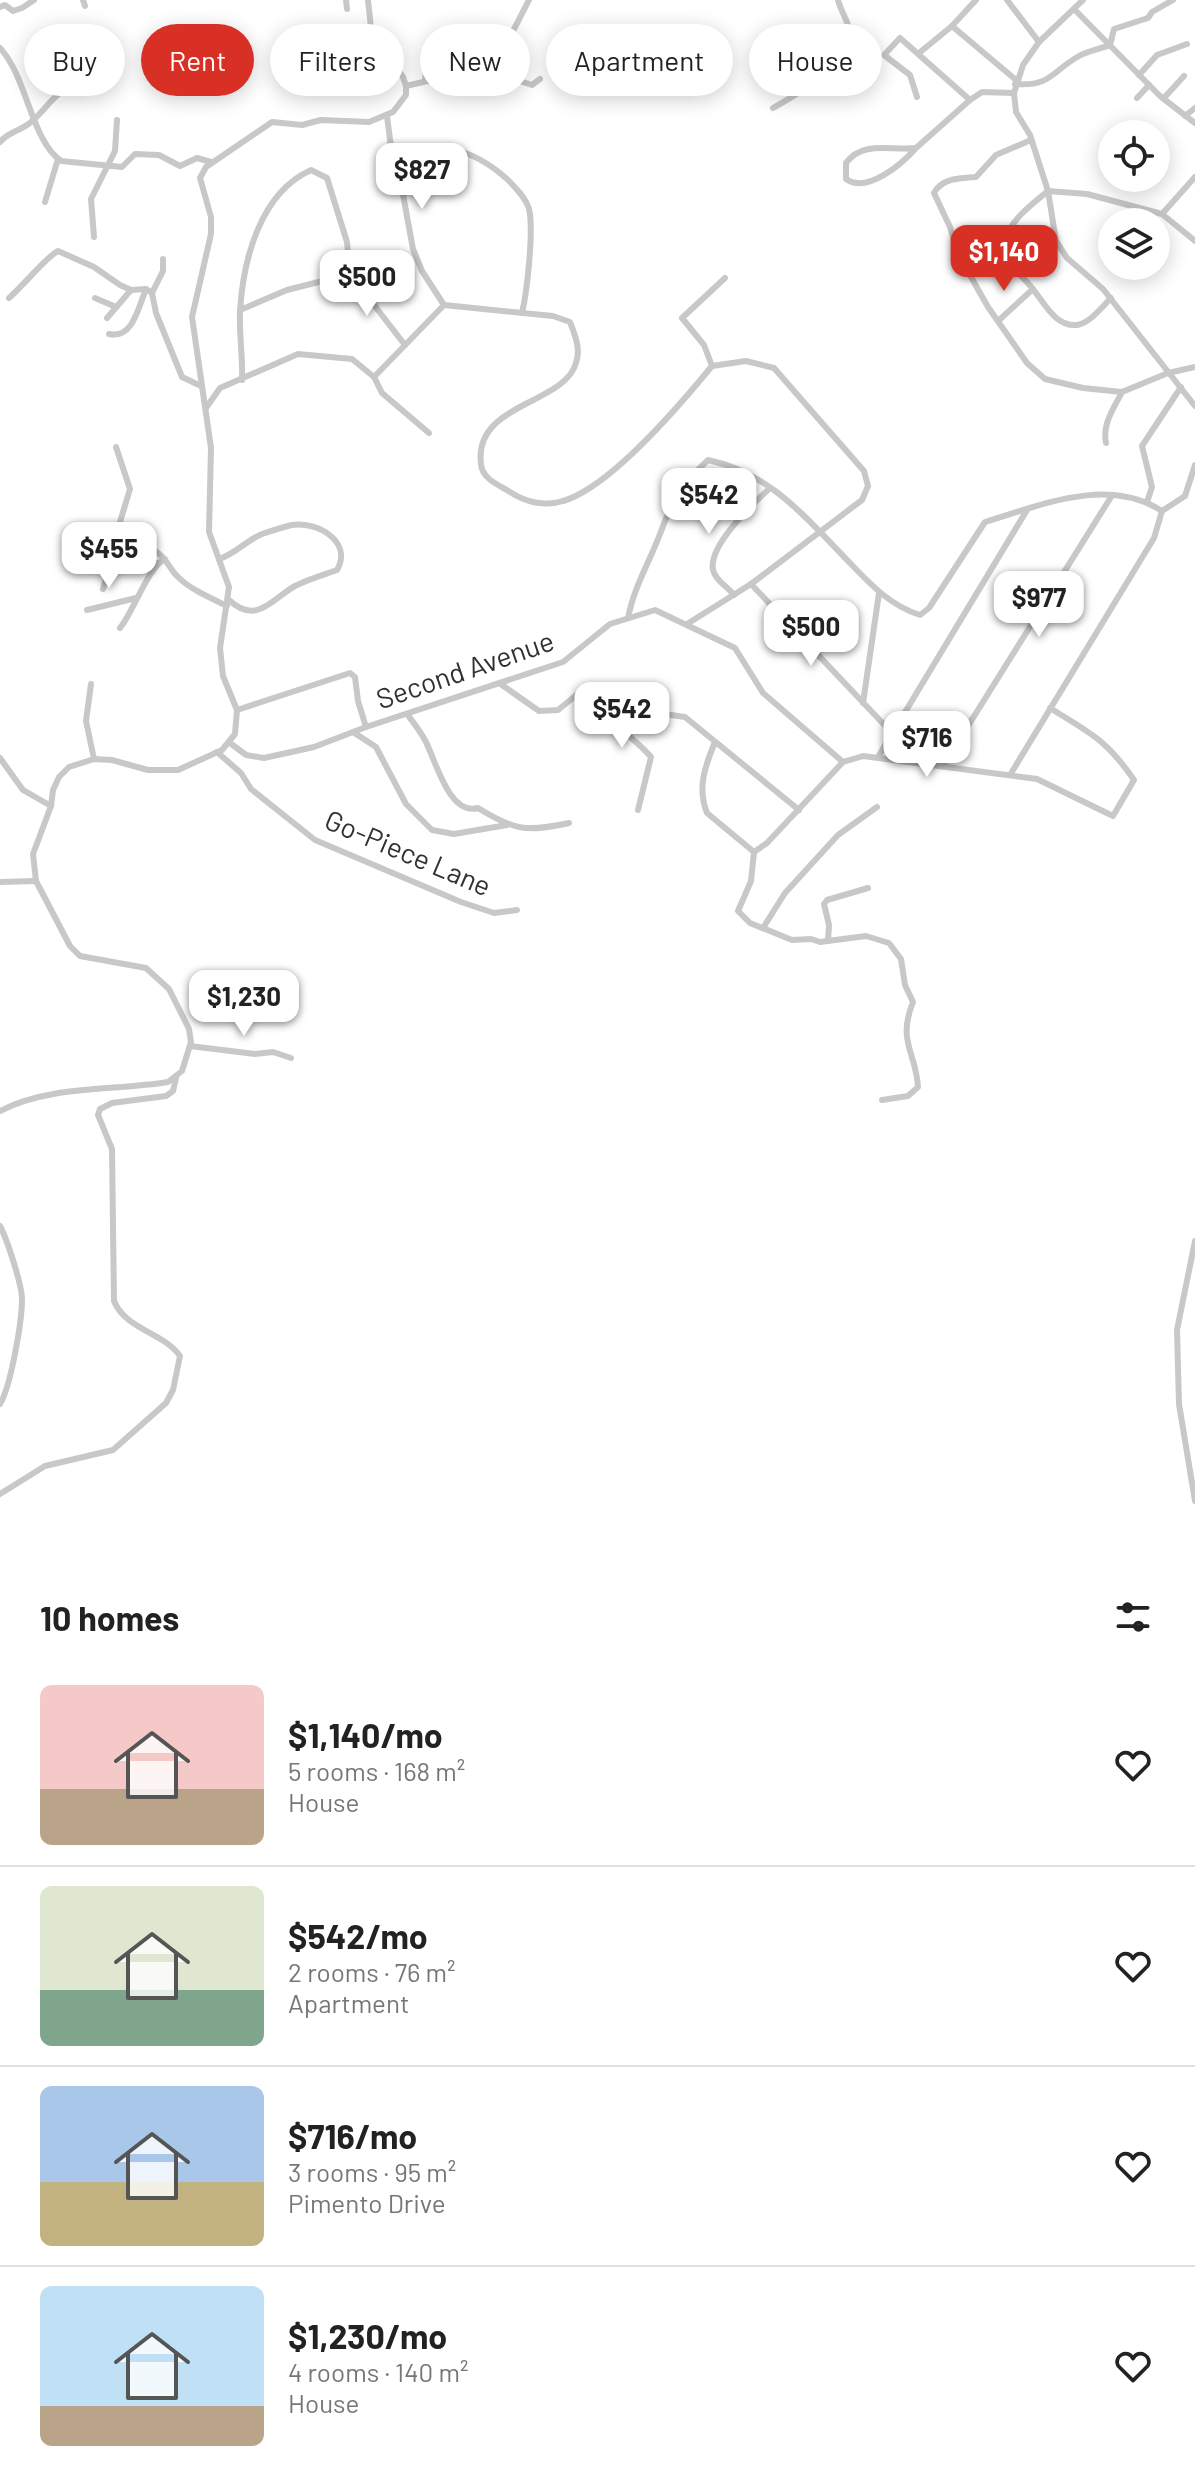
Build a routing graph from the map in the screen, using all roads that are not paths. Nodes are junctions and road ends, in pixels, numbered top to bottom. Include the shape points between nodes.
1 (33, 0) edge
2 (346, 0) edge
3 (368, 0) edge
4 (529, 0) edge
5 (838, 0) edge
6 (976, 0) edge
7 (1007, 0) edge
8 (1083, 0) edge
9 (1173, 0) edge
10 (0, 7) edge
11 (347, 9) dead end
12 (1074, 9) junction
13 (517, 24) edge
14 (952, 26) junction
15 (1039, 42) junction
16 (1187, 44) dead end
17 (1110, 45) junction
18 (0, 48) edge
19 (919, 53) junction
20 (1139, 75) junction
21 (1184, 76) dead end
22 (540, 79) dead end
23 (420, 82) edge
24 (1016, 82) junction
25 (530, 84) edge
26 (1149, 85) junction
27 (406, 86) junction
28 (1014, 93) junction
29 (55, 96) edge
30 (917, 97) dead end
31 (1137, 98) dead end
32 (1164, 98) junction
33 (970, 100) junction
34 (773, 108) dead end
35 (1195, 108) edge
36 (387, 116) junction
37 (1185, 116) junction
38 (35, 119) junction
39 (117, 120) dead end
40 (1195, 123) edge
41 (1031, 140) junction
42 (0, 142) edge
43 (916, 148) junction
44 (393, 155) junction
45 (58, 159) junction
46 (211, 162) junction
47 (108, 167) junction
48 (1195, 177) edge
49 (1048, 191) junction
50 (45, 202) dead end
51 (1140, 208) edge
52 (1167, 208) edge
53 (1170, 221) edge
54 (94, 237) dead end
55 (1195, 241) edge
56 (163, 259) dead end
57 (350, 274) junction
58 (725, 278) dead end
59 (1033, 289) junction
60 (131, 290) junction
61 (149, 291) junction
62 (9, 298) dead end
63 (95, 298) dead end
64 (1111, 298) junction
65 (444, 305) junction
66 (116, 307) junction
67 (240, 310) junction
68 (522, 313) junction
69 (107, 318) dead end
70 (998, 321) junction
71 (109, 334) dead end
72 (405, 345) junction
73 (712, 366) junction
74 (1195, 367) edge
75 (1168, 373) junction
76 (374, 377) junction
77 (242, 380) junction
78 (201, 386) junction
79 (1181, 387) junction
80 (1122, 392) junction
81 (1195, 406) edge
82 (206, 408) junction
83 (429, 433) dead end
84 (1106, 443) dead end
85 (116, 447) dead end
86 (1195, 465) edge
87 (770, 488) junction
88 (1111, 497) junction
89 (1147, 502) junction
90 (1027, 510) junction
91 (1162, 511) junction
92 (821, 533) junction
93 (165, 559) junction
94 (219, 559) junction
95 (157, 563) junction
96 (751, 584) junction
97 (103, 589) dead end
98 (879, 593) junction
99 (734, 595) junction
100 (136, 598) junction
101 (228, 603) junction
102 (87, 610) dead end
103 (628, 618) junction
104 (687, 624) junction
105 (120, 628) dead end
106 (91, 684) dead end
107 (502, 685) junction
108 (604, 696) junction
109 (863, 703) junction
110 (1050, 708) junction
111 (237, 710) junction
112 (407, 714) junction
113 (366, 727) junction
114 (353, 732) junction
115 (891, 732) junction
116 (715, 742) junction
117 (230, 743) junction
118 (217, 752) junction
119 (878, 757) junction
120 (0, 758) edge
121 (94, 759) junction
122 (843, 762) junction
123 (943, 766) junction
124 (1010, 775) junction
125 (51, 806) junction
126 (877, 807) dead end
127 (638, 810) dead end
128 (799, 810) junction
129 (569, 823) dead end
130 (507, 825) junction
131 (754, 852) junction
132 (36, 881) junction
133 (0, 882) edge
134 (868, 888) dead end
135 (517, 910) dead end
136 (763, 928) junction
137 (828, 941) junction
138 (190, 1046) junction
139 (291, 1058) dead end
140 (176, 1078) junction
141 (882, 1100) dead end
142 (0, 1111) edge
143 (0, 1226) edge
144 (1195, 1241) edge
145 (0, 1404) edge
146 (0, 1494) edge
147 (1195, 1501) edge

1 - 10 street via 13,11
2 - 11 street
3 - 27 street via 371,28
4 - 13 street
5 - 34 street via 851,34 849,49 825,76
6 - 14 street
7 - 15 street
8 - 12 street
9 - 17 street via 1148,18 1114,29
12 - 15 street
12 - 17 street
14 - 19 street
14 - 24 street
15 - 24 street
16 - 20 street via 1157,55
17 - 20 street
17 - 24 street via 1078,57 1041,84
18 - 38 street via 18,73
19 - 30 street via 900,38 884,55 910,75
19 - 33 street
20 - 26 street
21 - 32 street
22 - 25 street
23 - 27 street
24 - 28 street
26 - 31 street
26 - 32 street
27 - 36 street via 406,95
28 - 33 street via 982,92
28 - 41 street via 1016,112
29 - 38 street
32 - 37 street
33 - 43 street
35 - 37 street
36 - 44 street
36 - 46 street via 369,122 272,122
37 - 40 street
38 - 42 street
38 - 45 street
39 - 47 street
41 - 49 street
41 - 70 street via 996,155 976,177 952,179 934,193 958,254
43 - 43 street via 877,147 857,153 846,163 846,179 872,180
44 - 65 street via 413,249
44 - 68 street via 448,148 479,157 516,187 529,208
45 - 47 street
45 - 50 street
46 - 47 street via 197,158 180,166 159,155 135,154 122,167
46 - 78 street via 200,178 211,234 192,317
47 - 54 street via 91,199
48 - 52 street
49 - 51 street via 1087,194
49 - 59 street via 1005,240 1005,256
49 - 64 street via 1056,241
53 - 55 street
56 - 61 street via 163,271
57 - 67 street via 287,290
57 - 67 street via 337,204 327,178 311,170 293,178 263,217
57 - 72 street
58 - 73 street via 682,318 704,345
59 - 64 street via 1045,308 1074,326
59 - 70 street
60 - 61 street
60 - 62 street via 58,251
60 - 66 street
61 - 71 street via 128,331
61 - 78 street via 182,377
63 - 66 street
64 - 75 street
65 - 68 street
65 - 72 street
66 - 69 street
67 - 77 street
68 - 73 street via 570,322 577,342 569,375 511,411 491,428 481,447 485,476 519,498 547,505 566,501 593,483 641,445
70 - 80 street via 1045,379
72 - 76 street
73 - 92 street via 746,361 774,368 864,471 868,486 862,500
74 - 75 street
75 - 79 street
75 - 80 street
76 - 77 street via 352,359 298,354
76 - 83 street via 382,393
77 - 82 street via 220,388
78 - 82 street
79 - 81 street
79 - 89 street via 1142,446 1152,487
80 - 84 street via 1108,420
82 - 94 street via 212,467 209,532
85 - 93 street via 130,489 120,522 126,534
86 - 91 street via 1185,496
87 - 92 street
87 - 99 street via 735,520 714,563 714,574
87 - 103 street via 735,466 708,460 695,471 669,507
88 - 89 street
88 - 90 street via 1082,494
88 - 123 street
89 - 91 street
90 - 98 street via 985,522 920,615
90 - 115 street
91 - 110 street via 1154,538
92 - 96 street
92 - 98 street
93 - 95 street
93 - 101 street via 175,576
94 - 101 street via 229,587
94 - 101 street via 259,535 294,525 328,533 341,550 337,570 292,588 277,603 259,610
95 - 97 street via 112,559
95 - 100 street
96 - 99 street
96 - 109 street
98 - 109 street
99 - 104 street
100 - 102 street
100 - 105 street
101 - 111 street via 221,661
103 - 104 street, Second Avenue via 655,610
103 - 107 street, Second Avenue via 600,629 563,662
104 - 122 street, Second Avenue via 735,648 763,693
106 - 121 street via 86,721
107 - 108 street via 539,711 558,710 585,691
107 - 112 street, Second Avenue
108 - 116 street via 630,709 685,717
108 - 127 street via 610,715 651,757
109 - 115 street
110 - 124 street
110 - 124 street via 1102,740 1134,780 1113,816 1037,779
111 - 113 street via 350,673
111 - 117 street
112 - 113 street, Second Avenue
112 - 130 street via 457,804 469,811 478,808
113 - 114 street, Second Avenue
114 - 117 street, Second Avenue via 281,757 246,755
114 - 130 street via 376,747 406,804 432,830 454,834
115 - 119 street
116 - 128 street
116 - 131 street via 703,772 703,803 707,813
117 - 118 street
118 - 121 street via 178,770 163,771
118 - 135 street, Go-Piece Lane via 251,789 315,840 461,902 494,913
119 - 122 street
119 - 123 street
120 - 125 street via 23,790
121 - 125 street via 69,767 59,777
122 - 128 street
123 - 124 street
125 - 132 street via 33,854
126 - 136 street via 838,835 785,893
128 - 131 street
129 - 130 street via 533,831
131 - 136 street via 751,881 738,911
132 - 133 street
132 - 138 street via 80,956 158,975 180,1008
134 - 137 street via 827,900
136 - 137 street via 792,940
137 - 141 street via 876,937 889,943 901,959 913,1002 906,1039 918,1087 908,1096
138 - 139 street
138 - 140 street
140 - 142 street via 64,1094
140 - 146 street via 170,1094 112,1103 98,1115 112,1149 114,1301 123,1316 180,1356 170,1397 113,1450 45,1466
143 - 145 street via 22,1301 8,1390
144 - 147 street via 1177,1330 1179,1404

